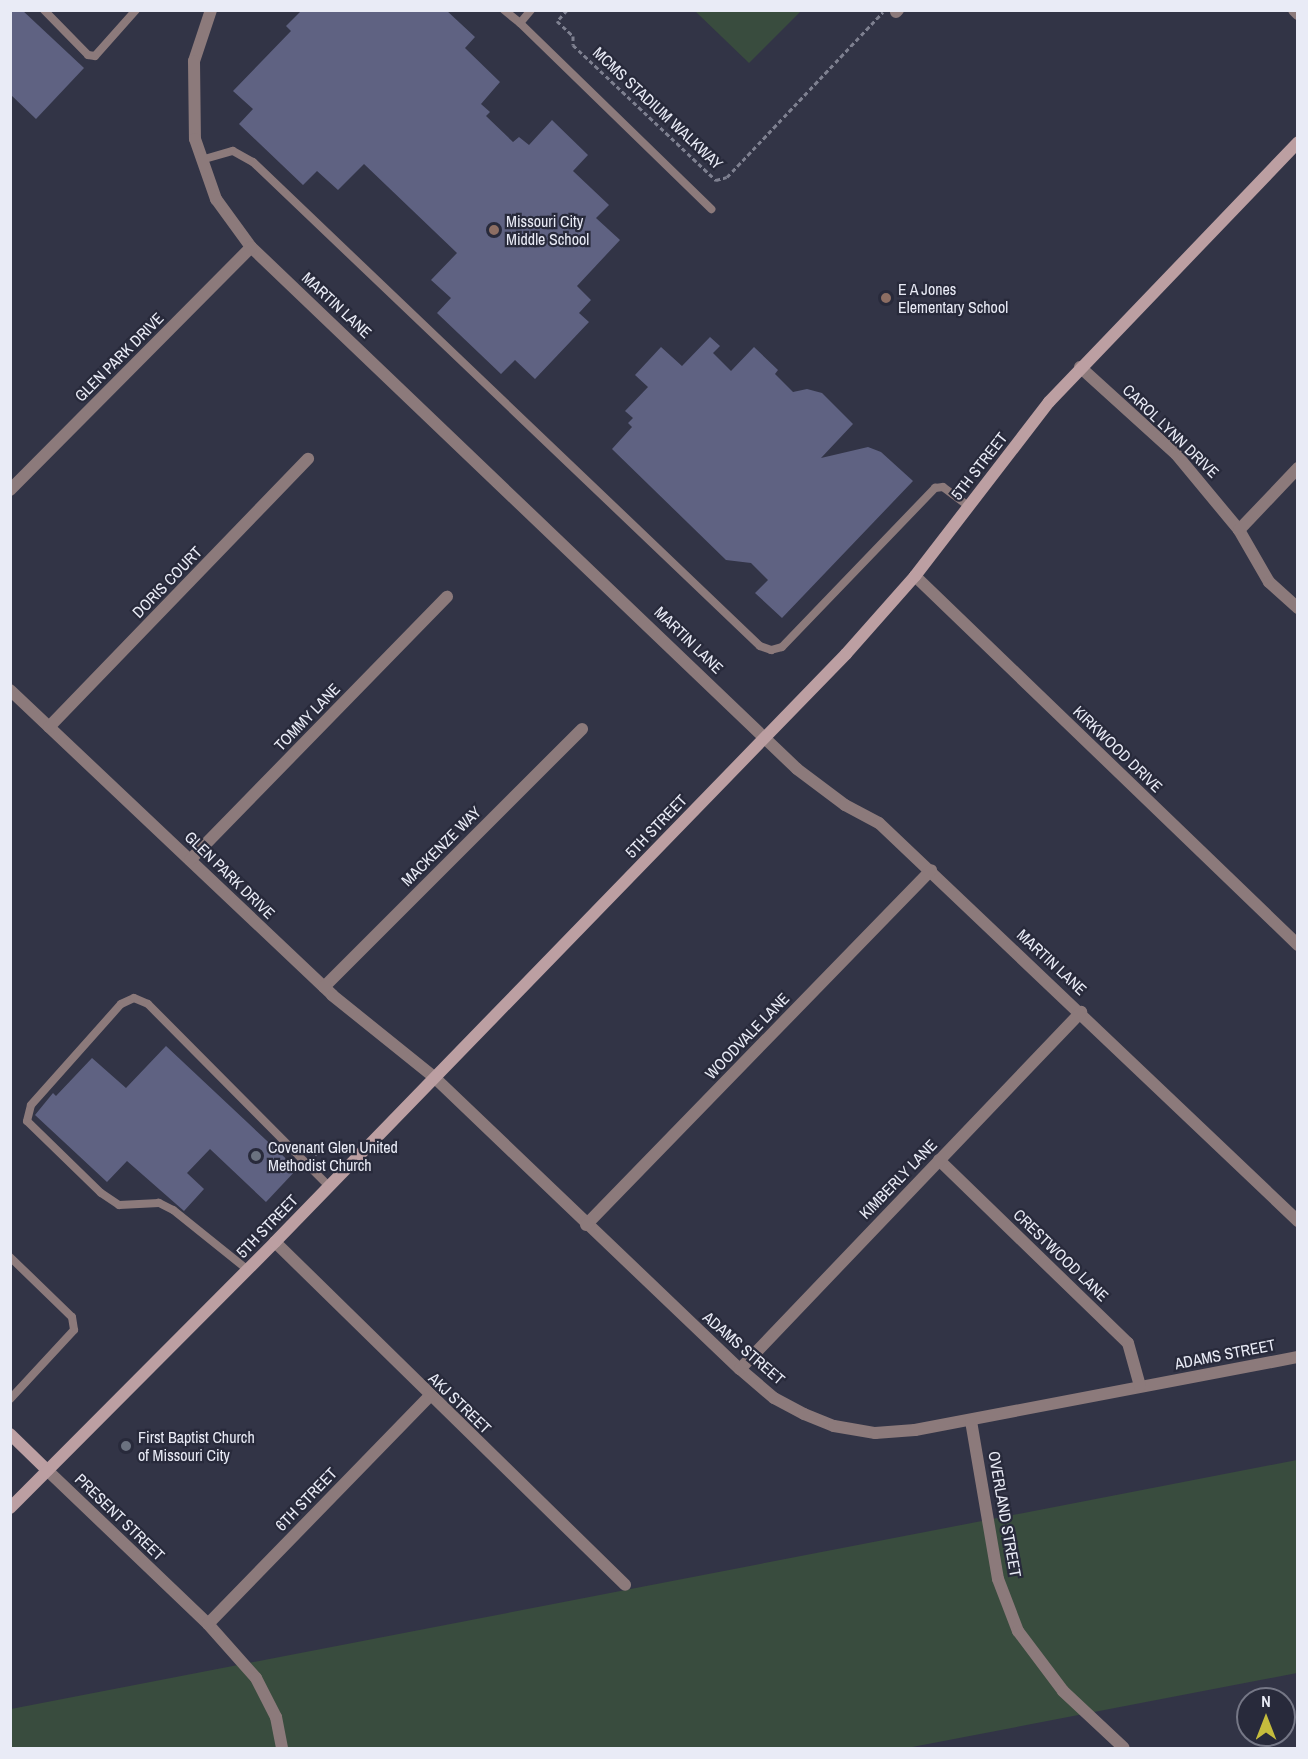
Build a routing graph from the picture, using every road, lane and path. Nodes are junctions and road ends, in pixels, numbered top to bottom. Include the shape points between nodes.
1 (44, 10) edge
2 (136, 10) edge
3 (211, 10) edge
4 (504, 10) edge
5 (531, 10) edge
6 (567, 10) edge
7 (1294, 10) edge
8 (893, 11) edge
9 (1298, 14) edge
10 (520, 23) junction
11 (1298, 142) edge
12 (201, 160) junction
13 (711, 209) dead end
14 (251, 247) junction
15 (1080, 367) junction
16 (309, 459) dead end
17 (1298, 468) edge
18 (10, 490) edge
19 (968, 506) junction
20 (1239, 530) junction
21 (915, 576) junction
22 (447, 597) dead end
23 (1298, 608) edge
24 (10, 690) edge
25 (50, 727) junction
26 (582, 729) dead end
27 (766, 736) junction
28 (190, 860) junction
29 (931, 870) junction
30 (1298, 945) edge
31 (324, 987) junction
32 (1081, 1012) junction
33 (434, 1077) junction
34 (324, 1142) dead end
35 (939, 1160) junction
36 (309, 1166) junction
37 (329, 1186) junction
38 (1298, 1221) edge
39 (586, 1224) junction
40 (275, 1242) junction
41 (10, 1257) edge
42 (248, 1270) junction
43 (1298, 1357) edge
44 (740, 1370) junction
45 (1140, 1386) junction
46 (429, 1397) junction
47 (10, 1399) edge
48 (971, 1421) junction
49 (10, 1434) edge
50 (47, 1470) junction
51 (10, 1508) edge
52 (625, 1585) dead end
53 (208, 1624) junction
54 (282, 1749) edge
55 (1124, 1749) edge

1 - 2 lane via 88,55 95,56
3 - 12 street, MARTIN LANE via 194,61 192,105
4 - 10 lane
5 - 10 lane
6 - 8 path, MCMS STADIUM WALKWAY via 557,21 573,36 573,45 716,180 727,177
7 - 9 street
10 - 13 lane
11 - 15 main road, 5TH STREET
12 - 14 street, MARTIN LANE via 216,199
12 - 19 lane via 233,152 253,162 760,646 771,650 782,647 935,488 944,488
14 - 18 street, GLEN PARK DRIVE
14 - 27 street, MARTIN LANE
15 - 19 main road, 5TH STREET
15 - 20 street, CAROL LYNN DRIVE via 1176,454
16 - 25 street, DORIS COURT
17 - 20 street
19 - 21 main road, 5TH STREET
20 - 23 street, CAROL LYNN DRIVE via 1269,582
21 - 27 main road, 5TH STREET
21 - 30 street, KIRKWOOD DRIVE
22 - 28 street, TOMMY LANE
24 - 25 street, GLEN PARK DRIVE
25 - 28 street, GLEN PARK DRIVE
26 - 31 street, MACKENZE WAY
27 - 29 street, MARTIN LANE via 797,769 845,805 879,824
27 - 33 main road, 5TH STREET
28 - 31 street, GLEN PARK DRIVE
29 - 32 street, MARTIN LANE
29 - 39 street, WOODVALE LANE
31 - 33 street, GLEN PARK DRIVE
32 - 35 street, KIMBERLY LANE
32 - 38 street, MARTIN LANE
33 - 37 main road, 5TH STREET
33 - 39 street, ADAMS STREET
34 - 36 path
35 - 44 street, KIMBERLY LANE
35 - 45 street, CRESTWOOD LANE via 1128,1342
36 - 37 lane
36 - 42 lane via 148,1004 134,998 121,1004 31,1105 27,1121 101,1193 119,1205 159,1203 173,1210
37 - 40 main road, 5TH STREET
39 - 44 street, ADAMS STREET
40 - 42 main road, 5TH STREET
40 - 46 street, AKJ STREET
41 - 47 lane via 72,1317 74,1330
42 - 50 main road, 5TH STREET
43 - 45 street, ADAMS STREET
44 - 48 street, ADAMS STREET via 774,1398 834,1426 875,1433
45 - 48 street, ADAMS STREET
46 - 52 street, AKJ STREET
46 - 53 street, 6TH STREET
48 - 55 street, OVERLAND STREET via 998,1580 1018,1631 1063,1691
49 - 50 main road, PRESENT STREET
50 - 51 main road, 5TH STREET
50 - 53 street, PRESENT STREET
53 - 54 street, PRESENT STREET via 256,1678 276,1717

